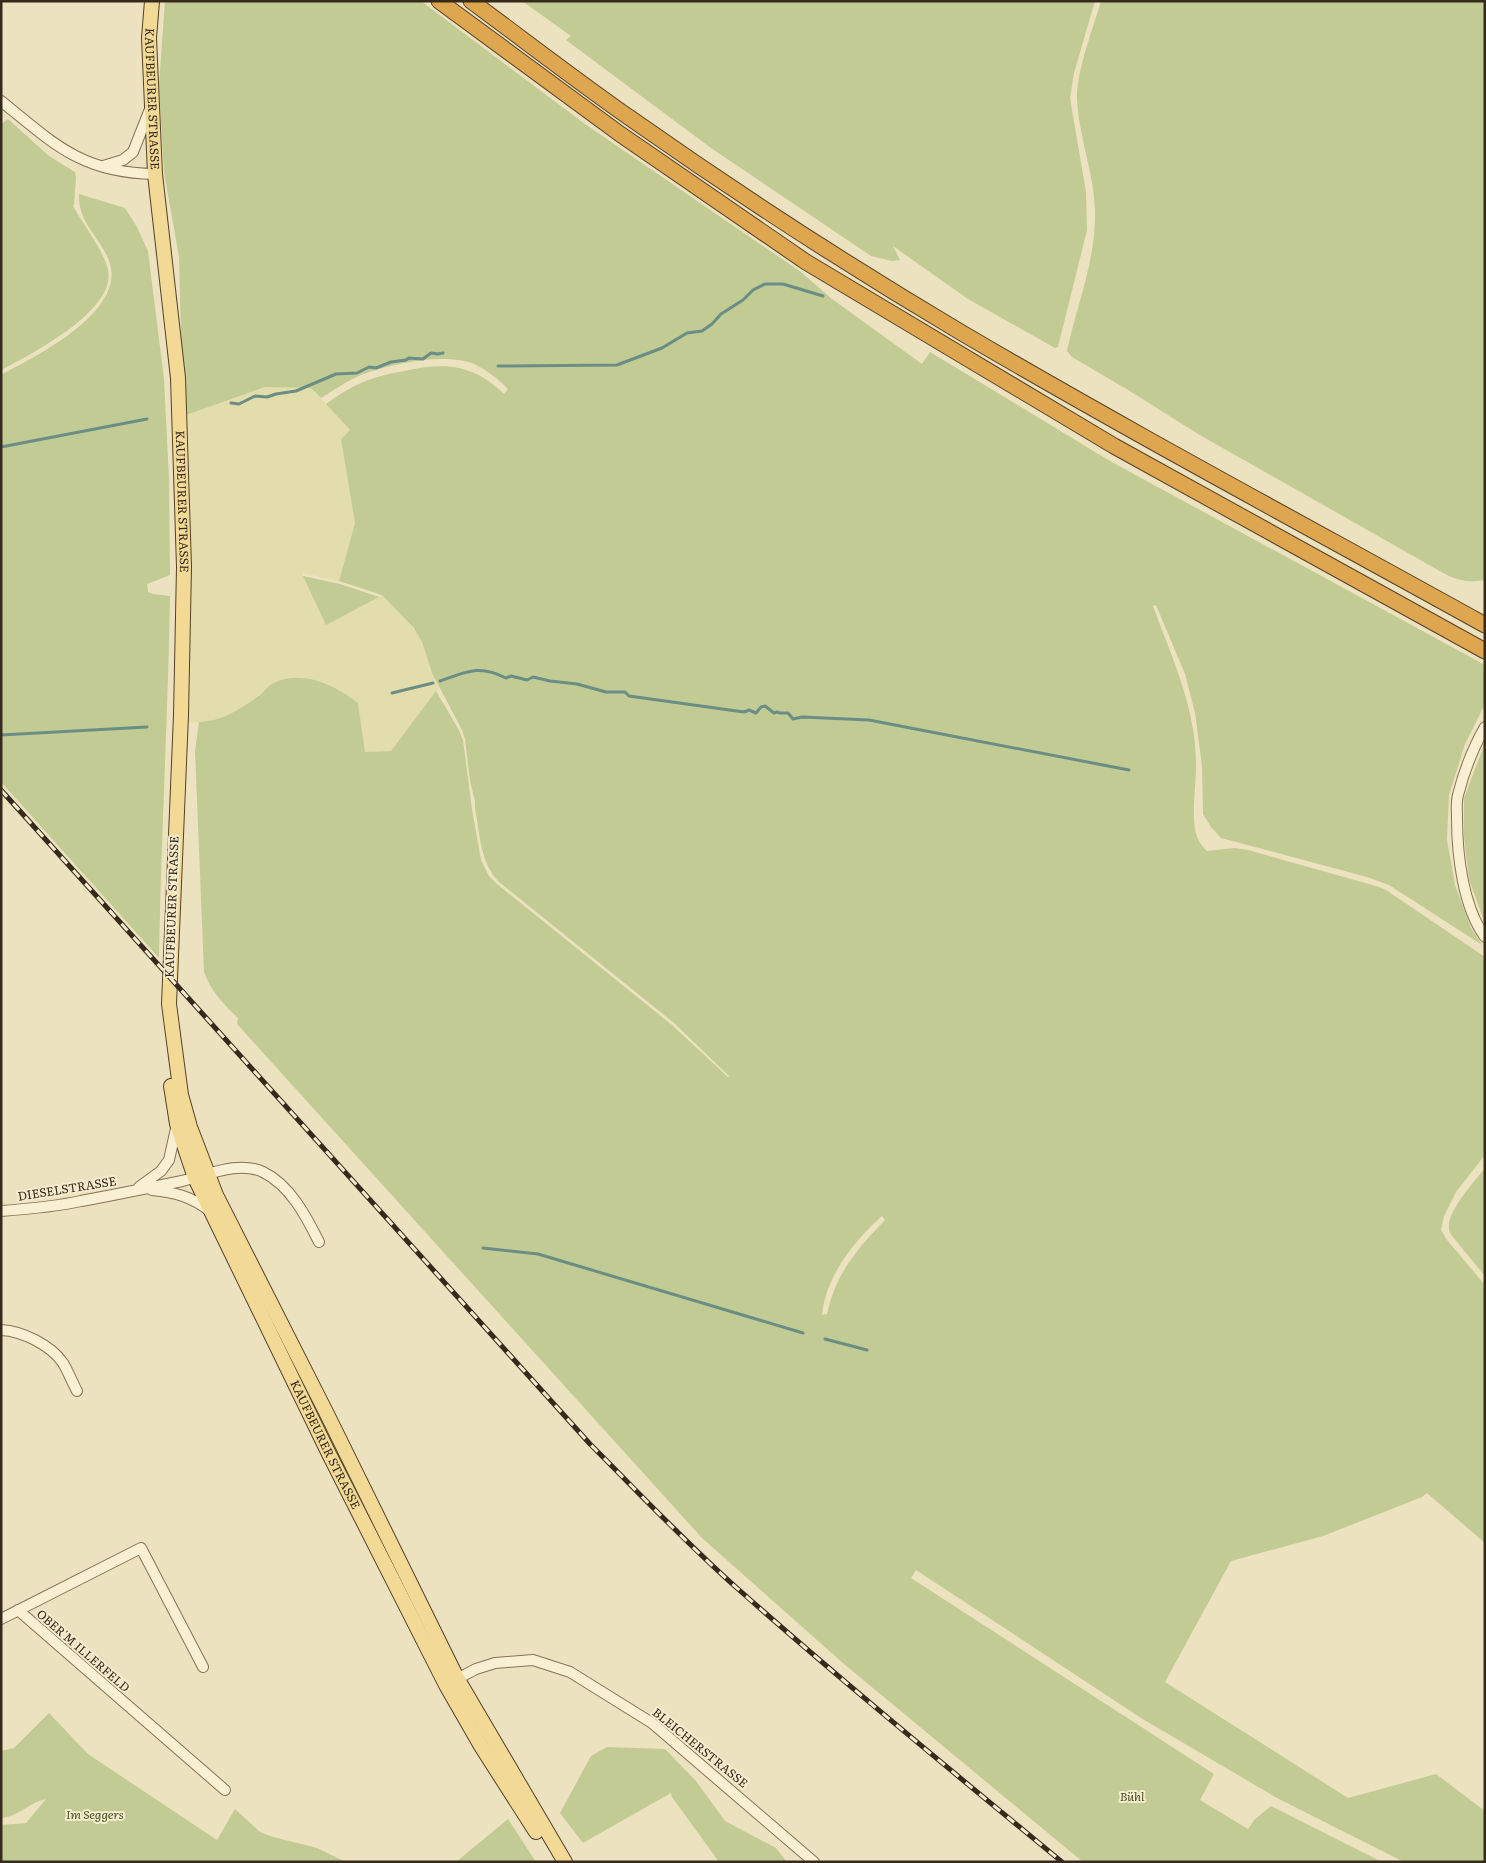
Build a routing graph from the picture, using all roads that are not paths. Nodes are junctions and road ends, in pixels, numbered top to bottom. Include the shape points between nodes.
1 (152, 1) edge
2 (439, 1) edge
3 (471, 1) edge
4 (1, 101) edge
5 (151, 105) junction
6 (100, 167) junction
7 (155, 174) junction
8 (1485, 625) edge
9 (1485, 651) edge
10 (1485, 727) edge
11 (1485, 937) edge
12 (169, 1004) junction
13 (177, 1124) junction
14 (201, 1176) junction
15 (136, 1190) junction
16 (211, 1211) junction
17 (1, 1212) edge
18 (319, 1242) dead end
19 (1, 1330) edge
20 (77, 1392) dead end
21 (18, 1610) junction
22 (1, 1619) edge
23 (203, 1667) dead end
24 (452, 1681) junction
25 (225, 1790) dead end
26 (555, 1862) edge
27 (565, 1862) edge
28 (814, 1862) edge

1 - 5 main road, KAUFBEURER STRASSE via 149,38
2 - 9 highway via 620,134 806,262 1114,446
3 - 8 highway via 698,165 961,332
4 - 6 street via 47,140
5 - 6 street via 133,152 123,160
5 - 7 main road, KAUFBEURER STRASSE
6 - 7 street
7 - 12 main road, KAUFBEURER STRASSE via 178,378 184,577
10 - 11 street via 1473,748 1457,797 1457,841 1463,883 1478,928
12 - 13 main road, KAUFBEURER STRASSE via 165,1040
12 - 14 main road, KAUFBEURER STRASSE via 180,1095
13 - 14 main road, KAUFBEURER STRASSE
13 - 15 street, DIESELSTRASSE via 170,1160
14 - 15 street, DIESELSTRASSE
14 - 16 main road, KAUFBEURER STRASSE
14 - 18 street, DIESELSTRASSE via 237,1168 263,1171 275,1178 298,1205
14 - 24 main road, KAUFBEURER STRASSE via 244,1250 327,1414
15 - 16 street, DIESELSTRASSE via 182,1194
15 - 17 street, DIESELSTRASSE
16 - 24 main road, KAUFBEURER STRASSE via 328,1452
19 - 20 street via 26,1335 39,1342 62,1362
21 - 22 street
21 - 23 street, OBER'M ILLERFELD via 141,1548
21 - 25 street, OBER'M ILLERFELD
24 - 26 main road, KAUFBEURER STRASSE via 481,1746
24 - 27 main road, KAUFBEURER STRASSE
24 - 28 street, BLEICHERSTRASSE via 495,1663 533,1660 570,1672 652,1723

